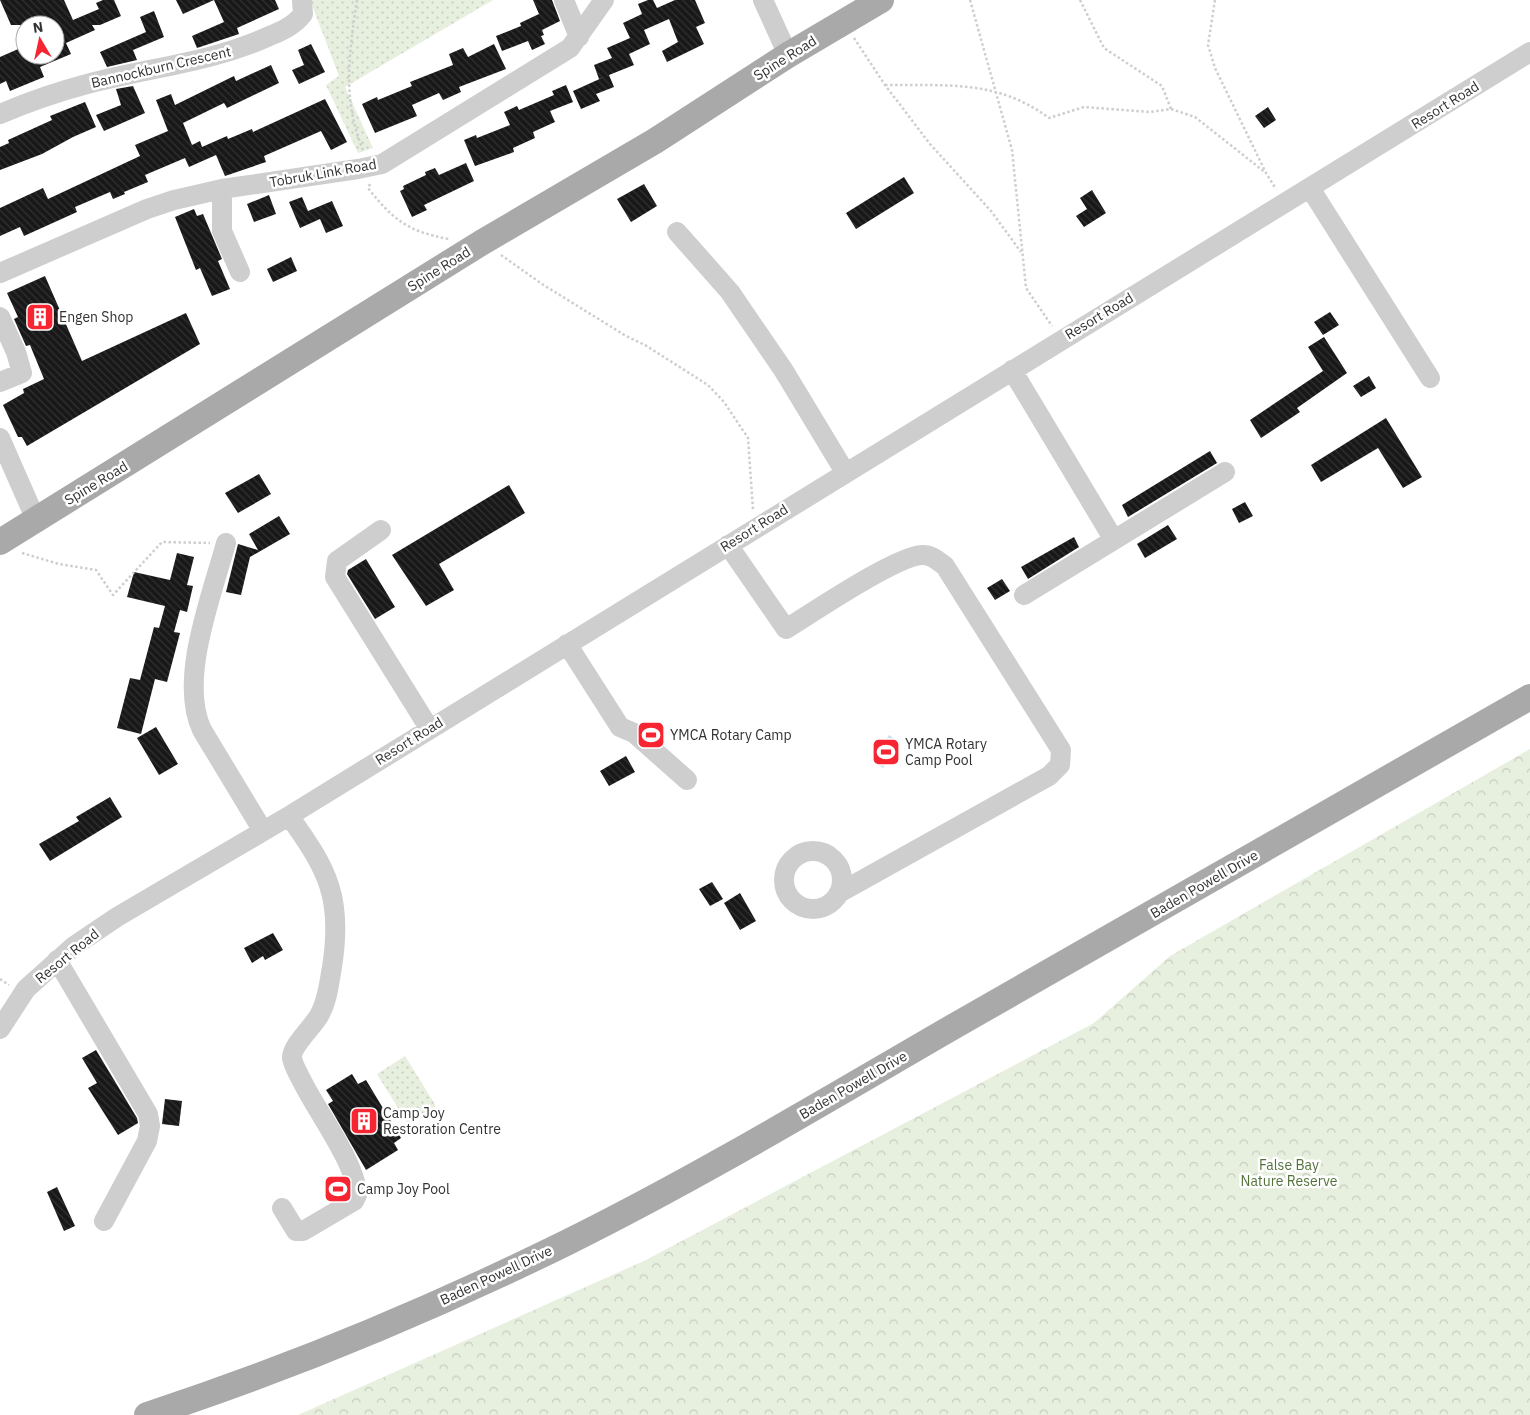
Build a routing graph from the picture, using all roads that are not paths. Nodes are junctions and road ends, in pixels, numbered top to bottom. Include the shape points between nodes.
1 (302, 0) edge
2 (564, 0) edge
3 (604, 0) edge
4 (763, 0) edge
5 (881, 0) edge
6 (580, 36) junction
7 (1530, 52) edge
8 (788, 55) junction
9 (0, 114) edge
10 (1310, 188) junction
11 (222, 190) junction
12 (677, 232) dead end
13 (240, 272) dead end
14 (0, 273) edge
15 (0, 317) edge
16 (1012, 370) junction
17 (1430, 378) dead end
18 (0, 382) edge
19 (0, 438) edge
20 (844, 472) junction
21 (1225, 472) dead end
22 (36, 520) junction
23 (381, 530) dead end
24 (1114, 540) junction
25 (0, 542) edge
26 (226, 543) road end
27 (728, 545) junction
28 (1024, 595) dead end
29 (567, 644) junction
30 (1530, 697) edge
31 (429, 728) junction
32 (687, 780) dead end
33 (289, 816) junction
34 (263, 831) junction
35 (839, 893) dead end
36 (57, 960) junction
37 (0, 1029) edge
38 (282, 1208) dead end
39 (104, 1221) dead end
40 (147, 1415) edge

1 - 9 street, Bannockburn Crescent via 303,14 298,21 247,46 168,68 88,84
2 - 6 street
3 - 6 street, Tobruk Link Road
4 - 8 street
5 - 8 main road, Spine Road
6 - 11 street, Tobruk Link Road via 570,48 382,164
7 - 10 street, Resort Road
8 - 22 main road, Spine Road via 655,141 481,243
10 - 16 street, Resort Road
10 - 17 street
11 - 13 street via 222,232
11 - 14 street, Tobruk Link Road via 147,209
12 - 20 street via 730,292 784,371
15 - 18 street via 22,373
16 - 20 street, Resort Road
16 - 24 street
19 - 22 street
20 - 27 street, Resort Road
21 - 24 street
22 - 25 main road, Spine Road
23 - 31 street via 337,561 336,577
24 - 28 street
26 - 34 street via 194,665 195,716
27 - 29 street, Resort Road
27 - 35 street via 786,629 890,566 914,556 928,555 945,566 1061,750 1060,765 1049,776 994,801
29 - 31 street, Resort Road
29 - 32 street via 620,727 634,734
30 - 40 main road, Baden Powell Drive via 768,1133 586,1232 356,1337 248,1380
31 - 33 street, Resort Road
33 - 34 street, Resort Road
33 - 38 street via 313,849 330,884 337,918 327,997 310,1030 294,1049 292,1060 347,1161 357,1195 354,1201 300,1232 296,1232
34 - 36 street, Resort Road via 117,917
36 - 37 street, Resort Road via 26,989
36 - 39 street via 148,1114 150,1126 143,1149

